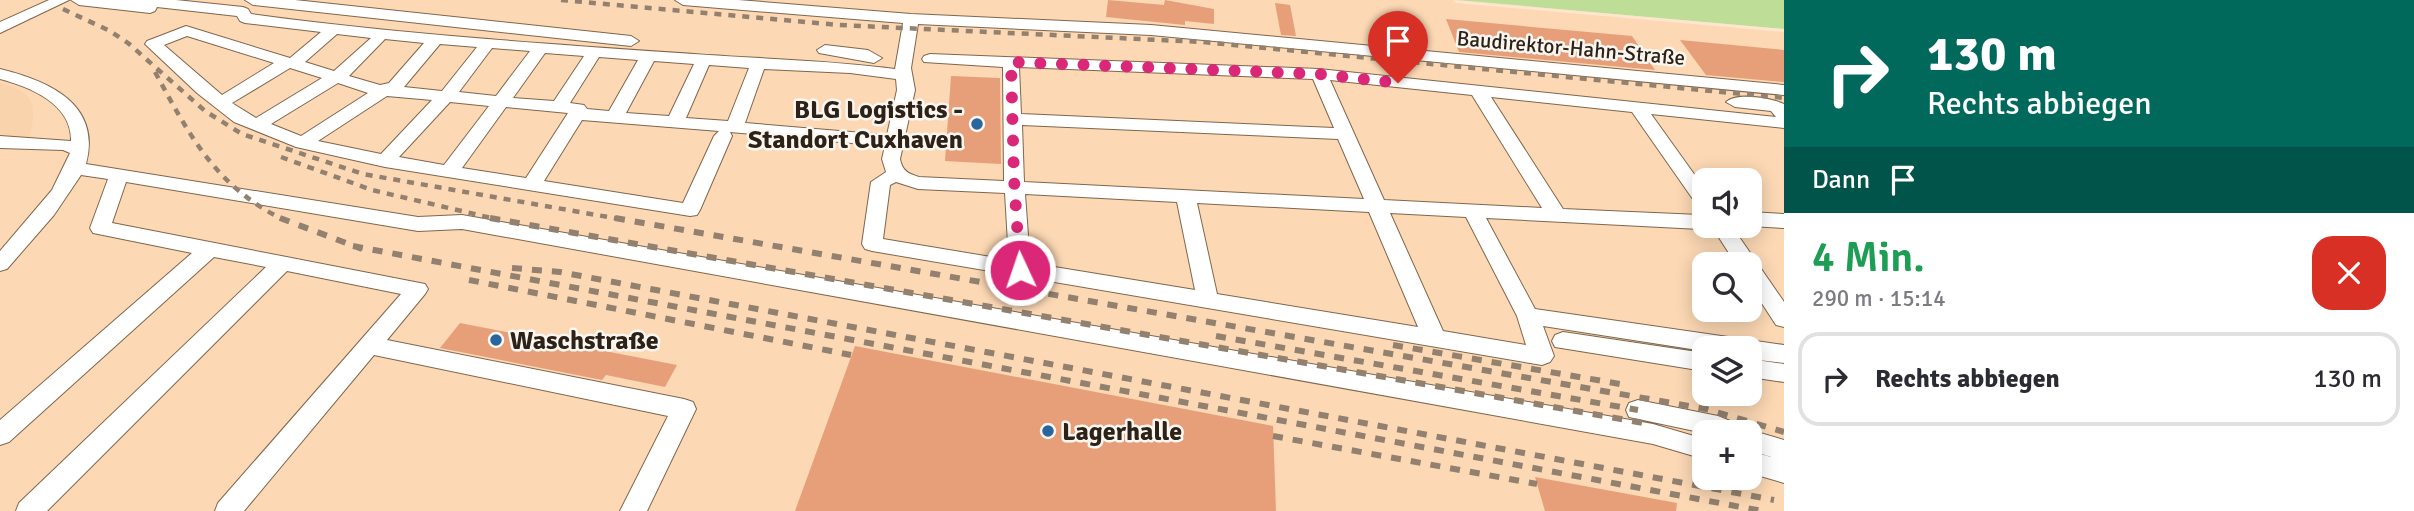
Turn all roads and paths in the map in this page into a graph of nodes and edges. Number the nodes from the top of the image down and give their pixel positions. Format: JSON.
{"nodes":[{"id":1,"x":61,"y":0,"type":"edge"},
{"id":2,"x":79,"y":0,"type":"edge"},
{"id":3,"x":135,"y":0,"type":"edge"},
{"id":4,"x":253,"y":0,"type":"edge"},
{"id":5,"x":683,"y":0,"type":"edge"},
{"id":6,"x":245,"y":18,"type":"junction"},
{"id":7,"x":911,"y":19,"type":"junction"},
{"id":8,"x":0,"y":28,"type":"edge"},
{"id":9,"x":279,"y":29,"type":"dead end"},
{"id":10,"x":329,"y":34,"type":"dead end"},
{"id":11,"x":595,"y":37,"type":"junction"},
{"id":12,"x":378,"y":40,"type":"dead end"},
{"id":13,"x":432,"y":44,"type":"dead end"},
{"id":14,"x":484,"y":49,"type":"dead end"},
{"id":15,"x":250,"y":51,"type":"junction"},
{"id":16,"x":824,"y":52,"type":"dead end"},
{"id":17,"x":591,"y":57,"type":"dead end"},
{"id":18,"x":930,"y":59,"type":"dead end"},
{"id":19,"x":646,"y":61,"type":"dead end"},
{"id":20,"x":1011,"y":62,"type":"junction"},
{"id":21,"x":287,"y":63,"type":"junction"},
{"id":22,"x":701,"y":66,"type":"dead end"},
{"id":23,"x":849,"y":68,"type":"junction"},
{"id":24,"x":904,"y":69,"type":"junction"},
{"id":25,"x":756,"y":70,"type":"dead end"},
{"id":26,"x":0,"y":74,"type":"edge"},
{"id":27,"x":1318,"y":74,"type":"junction"},
{"id":28,"x":333,"y":78,"type":"junction"},
{"id":29,"x":384,"y":90,"type":"junction"},
{"id":30,"x":1784,"y":90,"type":"edge"},
{"id":31,"x":1478,"y":91,"type":"junction"},
{"id":32,"x":444,"y":96,"type":"junction"},
{"id":33,"x":503,"y":102,"type":"junction"},
{"id":34,"x":1735,"y":102,"type":"dead end"},
{"id":35,"x":221,"y":103,"type":"junction"},
{"id":36,"x":559,"y":107,"type":"junction"},
{"id":37,"x":1637,"y":107,"type":"junction"},
{"id":38,"x":577,"y":114,"type":"junction"},
{"id":39,"x":1784,"y":115,"type":"edge"},
{"id":40,"x":615,"y":117,"type":"junction"},
{"id":41,"x":75,"y":119,"type":"junction"},
{"id":42,"x":1012,"y":119,"type":"junction"},
{"id":43,"x":675,"y":122,"type":"junction"},
{"id":44,"x":1784,"y":123,"type":"edge"},
{"id":45,"x":257,"y":125,"type":"junction"},
{"id":46,"x":729,"y":132,"type":"junction"},
{"id":47,"x":1345,"y":134,"type":"junction"},
{"id":48,"x":895,"y":141,"type":"junction"},
{"id":49,"x":0,"y":142,"type":"edge"},
{"id":50,"x":28,"y":143,"type":"junction"},
{"id":51,"x":303,"y":143,"type":"junction"},
{"id":52,"x":78,"y":160,"type":"junction"},
{"id":53,"x":385,"y":161,"type":"junction"},
{"id":54,"x":449,"y":173,"type":"junction"},
{"id":55,"x":119,"y":174,"type":"junction"},
{"id":56,"x":898,"y":174,"type":"junction"},
{"id":57,"x":532,"y":184,"type":"junction"},
{"id":58,"x":1692,"y":184,"type":"edge"},
{"id":59,"x":1015,"y":188,"type":"junction"},
{"id":60,"x":1186,"y":197,"type":"junction"},
{"id":61,"x":1377,"y":206,"type":"junction"},
{"id":62,"x":1472,"y":210,"type":"junction"},
{"id":63,"x":1556,"y":214,"type":"junction"},
{"id":64,"x":1762,"y":219,"type":"edge"},
{"id":65,"x":1784,"y":220,"type":"edge"},
{"id":66,"x":1692,"y":222,"type":"edge"},
{"id":67,"x":1726,"y":238,"type":"edge"},
{"id":68,"x":210,"y":249,"type":"junction"},
{"id":69,"x":1737,"y":252,"type":"edge"},
{"id":70,"x":283,"y":263,"type":"junction"},
{"id":71,"x":0,"y":264,"type":"edge"},
{"id":72,"x":1020,"y":270,"type":"junction"},
{"id":73,"x":1762,"y":286,"type":"edge"},
{"id":74,"x":1208,"y":302,"type":"junction"},
{"id":75,"x":1528,"y":316,"type":"junction"},
{"id":76,"x":1784,"y":319,"type":"edge"},
{"id":77,"x":1435,"y":339,"type":"junction"},
{"id":78,"x":1563,"y":341,"type":"dead end"},
{"id":79,"x":1692,"y":341,"type":"edge"},
{"id":80,"x":369,"y":345,"type":"junction"},
{"id":81,"x":1762,"y":351,"type":"edge"},
{"id":82,"x":1784,"y":354,"type":"edge"},
{"id":83,"x":1692,"y":360,"type":"edge"},
{"id":84,"x":1762,"y":370,"type":"edge"},
{"id":85,"x":1784,"y":373,"type":"edge"},
{"id":86,"x":1692,"y":423,"type":"edge"},
{"id":87,"x":1692,"y":430,"type":"edge"},
{"id":88,"x":0,"y":435,"type":"edge"},
{"id":89,"x":1762,"y":444,"type":"edge"},
{"id":90,"x":1692,"y":445,"type":"edge"},
{"id":91,"x":1784,"y":451,"type":"edge"},
{"id":92,"x":1762,"y":466,"type":"edge"},
{"id":93,"x":1784,"y":472,"type":"edge"},
{"id":94,"x":29,"y":511,"type":"edge"},
{"id":95,"x":228,"y":511,"type":"edge"},
{"id":96,"x":633,"y":511,"type":"edge"}],
"edges":[{"from":1,"to":8,"type":"street"},
{"from":2,"to":6,"type":"street"},
{"from":3,"to":6,"type":"street"},
{"from":4,"to":11,"type":"street"},
{"from":5,"to":7,"type":"street","name":"Baudirektor-Hahn-Straße"},
{"from":6,"to":23,"type":"street"},
{"from":7,"to":24,"type":"street"},
{"from":7,"to":30,"type":"street","name":"Baudirektor-Hahn-Straße"},
{"from":9,"to":15,"type":"street"},
{"from":10,"to":21,"type":"street"},
{"from":11,"to":23,"type":"street"},
{"from":11,"to":33,"type":"street"},
{"from":12,"to":28,"type":"street"},
{"from":13,"to":29,"type":"street"},
{"from":14,"to":32,"type":"street"},
{"from":15,"to":21,"type":"street"},
{"from":15,"to":35,"type":"street"},
{"from":16,"to":24,"type":"street"},
{"from":17,"to":36,"type":"street"},
{"from":18,"to":20,"type":"street"},
{"from":19,"to":40,"type":"street"},
{"from":20,"to":27,"type":"street"},
{"from":20,"to":42,"type":"street"},
{"from":21,"to":28,"type":"street"},
{"from":21,"to":35,"type":"street"},
{"from":22,"to":43,"type":"street"},
{"from":23,"to":24,"type":"street"},
{"from":24,"to":48,"type":"street"},
{"from":25,"to":46,"type":"street"},
{"from":26,"to":41,"type":"street"},
{"from":27,"to":31,"type":"street"},
{"from":27,"to":47,"type":"street"},
{"from":28,"to":29,"type":"street"},
{"from":28,"to":45,"type":"street"},
{"from":29,"to":32,"type":"street"},
{"from":29,"to":51,"type":"street"},
{"from":31,"to":37,"type":"street"},
{"from":31,"to":63,"type":"street"},
{"from":32,"to":33,"type":"street"},
{"from":32,"to":53,"type":"street"},
{"from":33,"to":36,"type":"street"},
{"from":33,"to":54,"type":"street"},
{"from":34,"to":39,"type":"street"},
{"from":35,"to":45,"type":"street"},
{"from":36,"to":38,"type":"street"},
{"from":37,"to":44,"type":"street"},
{"from":37,"to":58,"type":"street"},
{"from":38,"to":40,"type":"street"},
{"from":38,"to":57,"type":"street"},
{"from":40,"to":43,"type":"street"},
{"from":41,"to":50,"type":"street"},
{"from":41,"to":52,"type":"street"},
{"from":42,"to":47,"type":"street"},
{"from":42,"to":59,"type":"street"},
{"from":43,"to":46,"type":"street"},
{"from":45,"to":51,"type":"street"},
{"from":46,"to":48,"type":"street"},
{"from":46,"to":57,"type":"street"},
{"from":47,"to":61,"type":"street"},
{"from":48,"to":56,"type":"street"},
{"from":49,"to":50,"type":"street"},
{"from":50,"to":52,"type":"street"},
{"from":51,"to":53,"type":"street"},
{"from":52,"to":55,"type":"street"},
{"from":52,"to":71,"type":"street"},
{"from":53,"to":54,"type":"street"},
{"from":54,"to":57,"type":"street"},
{"from":55,"to":68,"type":"street"},
{"from":55,"to":90,"type":"street"},
{"from":56,"to":59,"type":"street"},
{"from":56,"to":72,"type":"street"},
{"from":59,"to":60,"type":"street"},
{"from":59,"to":72,"type":"street"},
{"from":60,"to":61,"type":"street"},
{"from":60,"to":74,"type":"street"},
{"from":61,"to":62,"type":"street"},
{"from":61,"to":77,"type":"street"},
{"from":62,"to":63,"type":"street"},
{"from":62,"to":75,"type":"street"},
{"from":63,"to":66,"type":"street"},
{"from":64,"to":65,"type":"street"},
{"from":67,"to":69,"type":"street"},
{"from":68,"to":70,"type":"street"},
{"from":68,"to":88,"type":"street"},
{"from":70,"to":80,"type":"street"},
{"from":70,"to":94,"type":"street"},
{"from":72,"to":74,"type":"street"},
{"from":73,"to":76,"type":"street"},
{"from":74,"to":77,"type":"street"},
{"from":75,"to":77,"type":"street"},
{"from":75,"to":79,"type":"street"},
{"from":78,"to":83,"type":"street"},
{"from":80,"to":95,"type":"street"},
{"from":80,"to":96,"type":"street"},
{"from":81,"to":82,"type":"street"},
{"from":84,"to":85,"type":"street"},
{"from":86,"to":87,"type":"street"},
{"from":89,"to":91,"type":"street"},
{"from":92,"to":93,"type":"street"}]}
